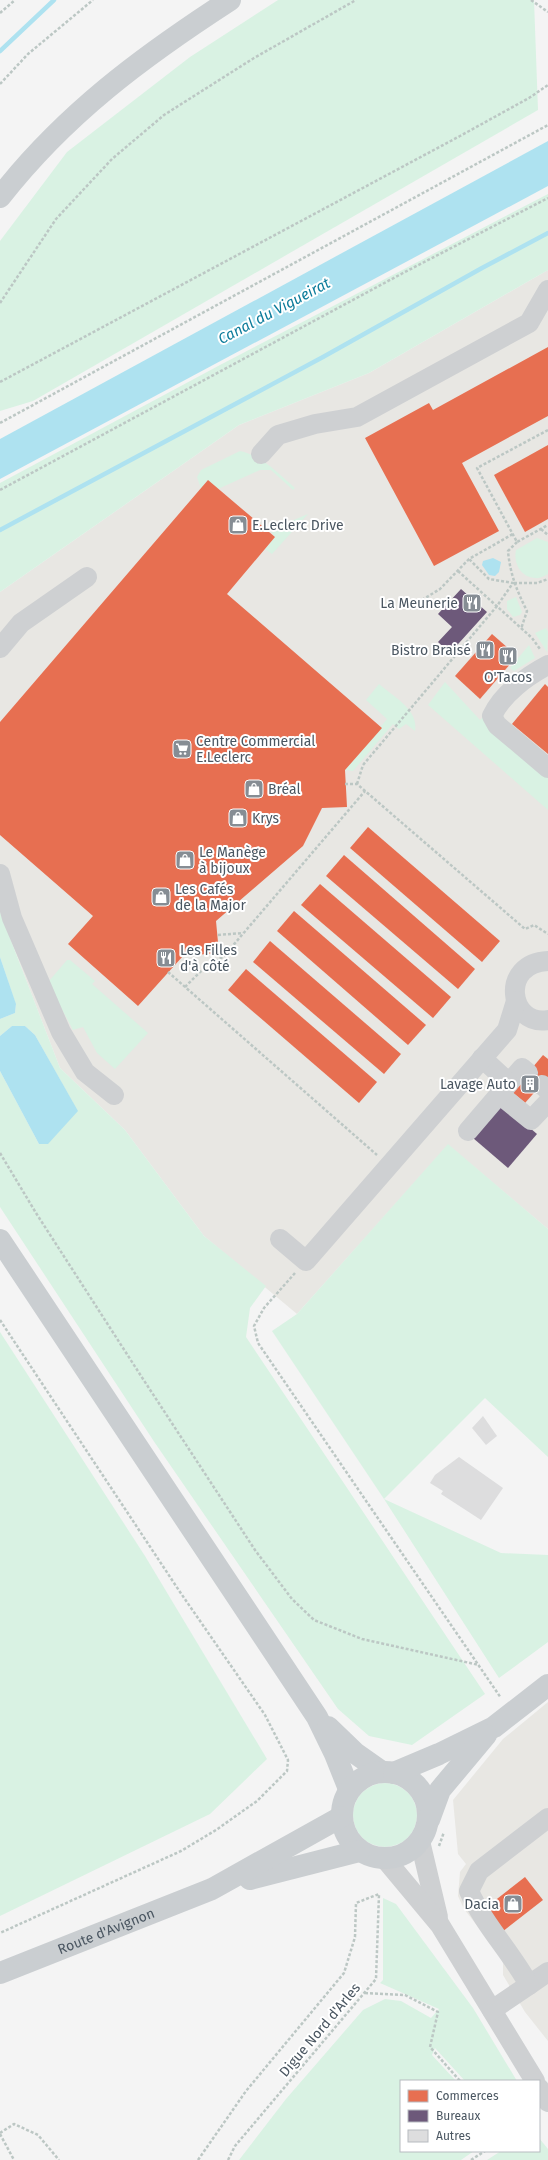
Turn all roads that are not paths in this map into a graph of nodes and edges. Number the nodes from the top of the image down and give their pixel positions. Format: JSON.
{"nodes":[{"id":1,"x":230,"y":0,"type":"edge"},
{"id":2,"x":0,"y":197,"type":"edge"},
{"id":3,"x":548,"y":290,"type":"edge"},
{"id":4,"x":262,"y":454,"type":"dead end"},
{"id":5,"x":87,"y":578,"type":"dead end"},
{"id":6,"x":0,"y":648,"type":"edge"},
{"id":7,"x":546,"y":660,"type":"edge"},
{"id":8,"x":548,"y":768,"type":"edge"},
{"id":9,"x":0,"y":874,"type":"edge"},
{"id":10,"x":548,"y":961,"type":"edge"},
{"id":11,"x":516,"y":1001,"type":"junction"},
{"id":12,"x":542,"y":1020,"type":"edge"},
{"id":13,"x":507,"y":1030,"type":"junction"},
{"id":14,"x":482,"y":1058,"type":"junction"},
{"id":15,"x":541,"y":1087,"type":"edge"},
{"id":16,"x":504,"y":1088,"type":"junction"},
{"id":17,"x":114,"y":1095,"type":"dead end"},
{"id":18,"x":468,"y":1131,"type":"dead end"},
{"id":19,"x":280,"y":1239,"type":"dead end"},
{"id":20,"x":0,"y":1240,"type":"edge"},
{"id":21,"x":548,"y":1685,"type":"edge"},
{"id":22,"x":317,"y":1717,"type":"junction"},
{"id":23,"x":494,"y":1727,"type":"junction"},
{"id":24,"x":388,"y":1772,"type":"junction"},
{"id":25,"x":349,"y":1789,"type":"junction"},
{"id":26,"x":341,"y":1817,"type":"junction"},
{"id":27,"x":548,"y":1818,"type":"edge"},
{"id":28,"x":424,"y":1832,"type":"junction"},
{"id":29,"x":360,"y":1851,"type":"junction"},
{"id":30,"x":385,"y":1859,"type":"junction"},
{"id":31,"x":212,"y":1889,"type":"junction"},
{"id":32,"x":440,"y":1925,"type":"junction"},
{"id":33,"x":548,"y":1972,"type":"edge"},
{"id":34,"x":0,"y":1973,"type":"edge"},
{"id":35,"x":529,"y":1985,"type":"junction"},
{"id":36,"x":492,"y":2010,"type":"junction"},
{"id":37,"x":534,"y":2080,"type":"edge"},
{"id":38,"x":540,"y":2090,"type":"edge"},
{"id":39,"x":548,"y":2102,"type":"edge"}],
"edges":[{"from":1,"to":2,"type":"main road"},
{"from":3,"to":4,"type":"street"},
{"from":5,"to":6,"type":"street"},
{"from":7,"to":8,"type":"street"},
{"from":9,"to":17,"type":"street"},
{"from":10,"to":11,"type":"street"},
{"from":11,"to":12,"type":"street"},
{"from":11,"to":13,"type":"street"},
{"from":12,"to":13,"type":"street"},
{"from":13,"to":14,"type":"street"},
{"from":14,"to":16,"type":"street"},
{"from":14,"to":19,"type":"street"},
{"from":15,"to":16,"type":"street"},
{"from":15,"to":16,"type":"street"},
{"from":16,"to":18,"type":"street"},
{"from":20,"to":22,"type":"main road"},
{"from":21,"to":23,"type":"main road"},
{"from":22,"to":24,"type":"main road"},
{"from":22,"to":25,"type":"main road"},
{"from":23,"to":24,"type":"main road"},
{"from":23,"to":28,"type":"main road"},
{"from":24,"to":25,"type":"main road"},
{"from":24,"to":28,"type":"main road"},
{"from":25,"to":26,"type":"main road"},
{"from":26,"to":29,"type":"main road"},
{"from":26,"to":31,"type":"main road"},
{"from":27,"to":35,"type":"street"},
{"from":28,"to":30,"type":"main road"},
{"from":28,"to":32,"type":"street"},
{"from":29,"to":30,"type":"main road"},
{"from":29,"to":31,"type":"main road"},
{"from":30,"to":32,"type":"street"},
{"from":31,"to":34,"type":"main road","name":"Route d'Avignon"},
{"from":32,"to":36,"type":"street"},
{"from":33,"to":35,"type":"street"},
{"from":35,"to":36,"type":"street"},
{"from":36,"to":37,"type":"street"},
{"from":38,"to":39,"type":"street"}]}
